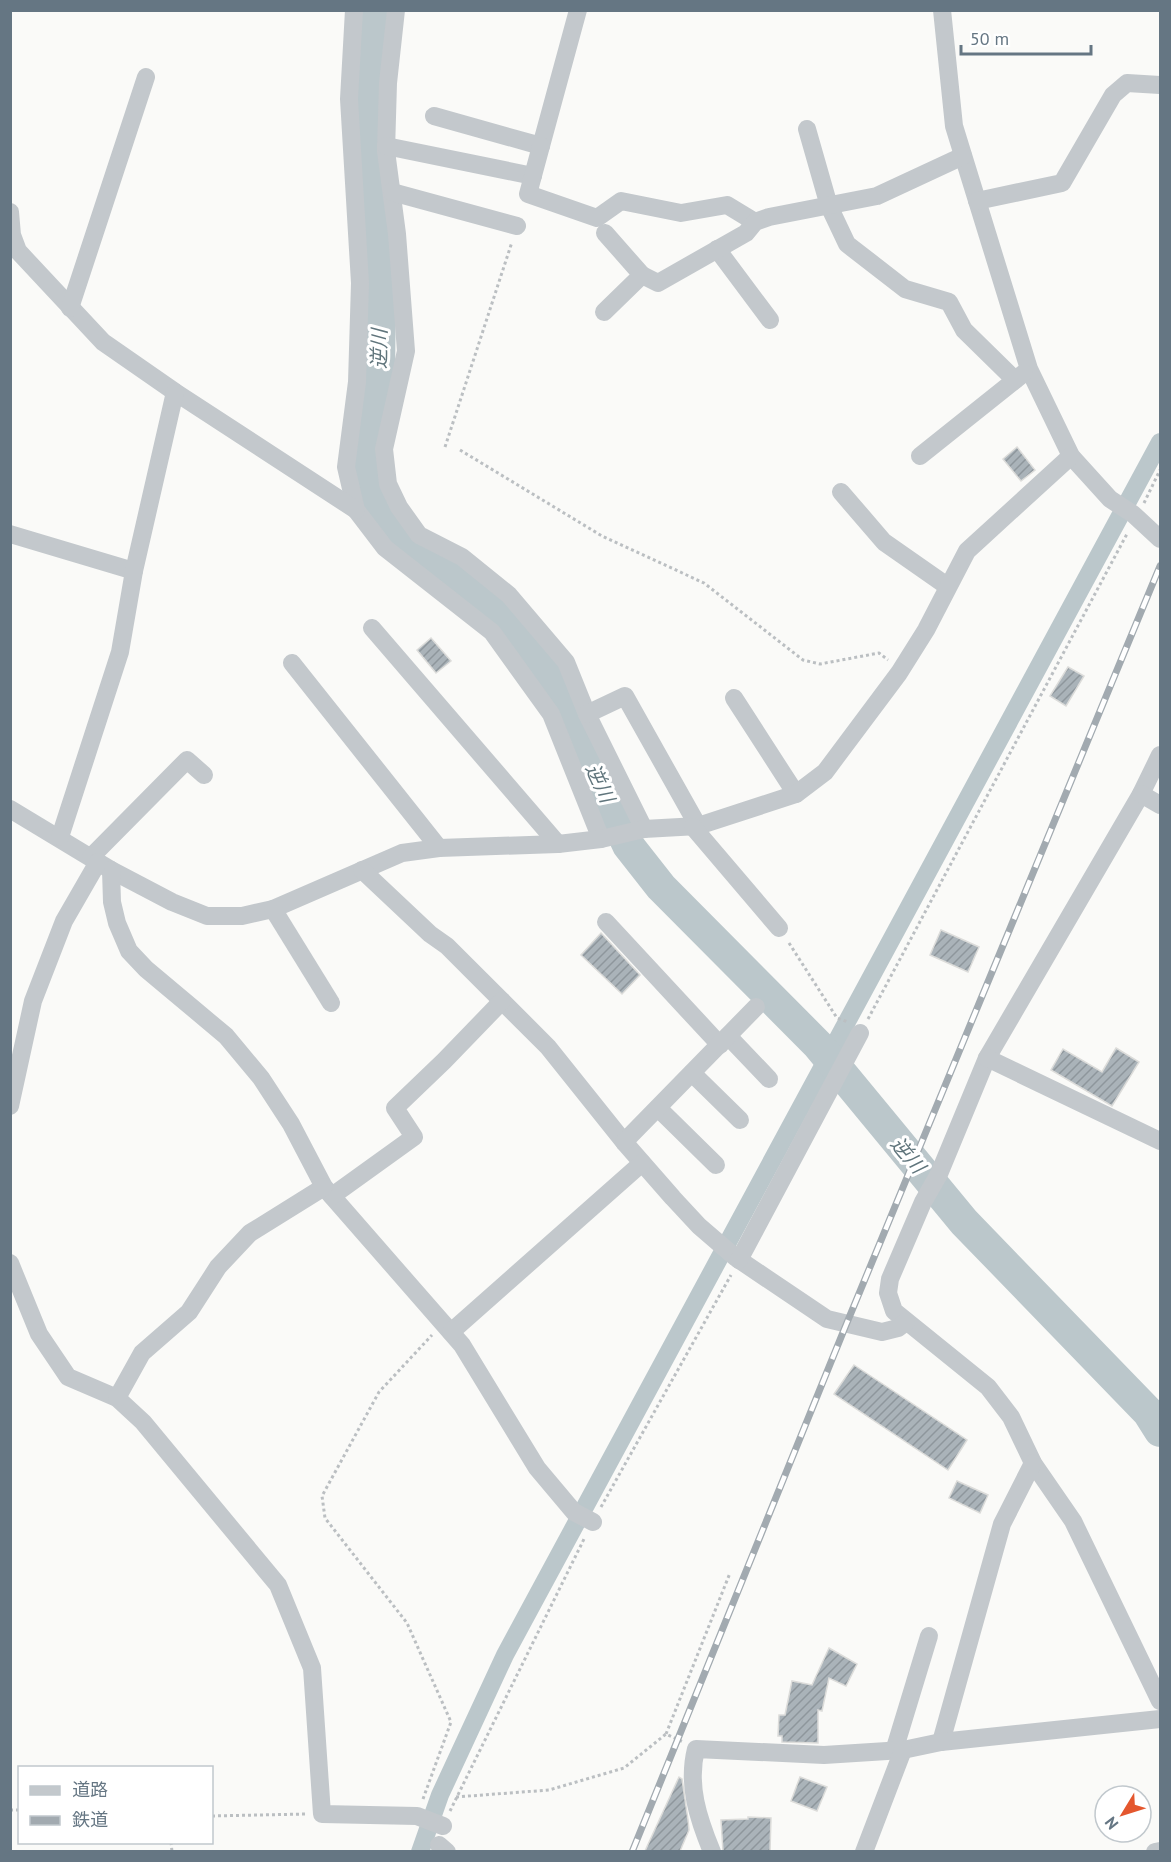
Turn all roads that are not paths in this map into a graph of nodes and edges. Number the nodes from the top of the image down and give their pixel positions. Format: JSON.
{"nodes":[{"id":1,"x":354,"y":10,"type":"edge"},
{"id":2,"x":396,"y":10,"type":"edge"},
{"id":3,"x":578,"y":10,"type":"edge"},
{"id":4,"x":942,"y":10,"type":"edge"},
{"id":5,"x":146,"y":77,"type":"dead end"},
{"id":6,"x":1161,"y":85,"type":"edge"},
{"id":7,"x":434,"y":116,"type":"dead end"},
{"id":8,"x":807,"y":129,"type":"dead end"},
{"id":9,"x":386,"y":146,"type":"junction"},
{"id":10,"x":541,"y":146,"type":"junction"},
{"id":11,"x":963,"y":156,"type":"junction"},
{"id":12,"x":533,"y":176,"type":"junction"},
{"id":13,"x":392,"y":192,"type":"junction"},
{"id":14,"x":977,"y":201,"type":"junction"},
{"id":15,"x":829,"y":206,"type":"junction"},
{"id":16,"x":10,"y":212,"type":"edge"},
{"id":17,"x":755,"y":222,"type":"junction"},
{"id":18,"x":517,"y":226,"type":"road end"},
{"id":19,"x":605,"y":233,"type":"dead end"},
{"id":20,"x":717,"y":249,"type":"junction"},
{"id":21,"x":642,"y":275,"type":"junction"},
{"id":22,"x":70,"y":308,"type":"junction"},
{"id":23,"x":604,"y":312,"type":"dead end"},
{"id":24,"x":770,"y":320,"type":"dead end"},
{"id":25,"x":1022,"y":375,"type":"junction"},
{"id":26,"x":175,"y":393,"type":"junction"},
{"id":27,"x":920,"y":456,"type":"dead end"},
{"id":28,"x":1071,"y":456,"type":"junction"},
{"id":29,"x":841,"y":492,"type":"dead end"},
{"id":30,"x":356,"y":510,"type":"junction"},
{"id":31,"x":10,"y":534,"type":"edge"},
{"id":32,"x":1161,"y":539,"type":"edge"},
{"id":33,"x":134,"y":571,"type":"junction"},
{"id":34,"x":947,"y":586,"type":"junction"},
{"id":35,"x":372,"y":628,"type":"dead end"},
{"id":36,"x":292,"y":663,"type":"dead end"},
{"id":37,"x":734,"y":698,"type":"dead end"},
{"id":38,"x":587,"y":714,"type":"junction"},
{"id":39,"x":1161,"y":755,"type":"edge"},
{"id":40,"x":204,"y":774,"type":"dead end"},
{"id":41,"x":796,"y":794,"type":"junction"},
{"id":42,"x":1141,"y":794,"type":"junction"},
{"id":43,"x":1161,"y":805,"type":"edge"},
{"id":44,"x":10,"y":809,"type":"edge"},
{"id":45,"x":695,"y":826,"type":"junction"},
{"id":46,"x":641,"y":830,"type":"junction"},
{"id":47,"x":60,"y":837,"type":"junction"},
{"id":48,"x":608,"y":838,"type":"junction"},
{"id":49,"x":558,"y":844,"type":"junction"},
{"id":50,"x":439,"y":848,"type":"junction"},
{"id":51,"x":100,"y":863,"type":"junction"},
{"id":52,"x":362,"y":870,"type":"junction"},
{"id":53,"x":273,"y":909,"type":"junction"},
{"id":54,"x":606,"y":922,"type":"dead end"},
{"id":55,"x":779,"y":928,"type":"road end"},
{"id":56,"x":502,"y":1001,"type":"junction"},
{"id":57,"x":331,"y":1003,"type":"dead end"},
{"id":58,"x":756,"y":1007,"type":"dead end"},
{"id":59,"x":860,"y":1033,"type":"road end"},
{"id":60,"x":724,"y":1040,"type":"junction"},
{"id":61,"x":987,"y":1058,"type":"junction"},
{"id":62,"x":692,"y":1073,"type":"junction"},
{"id":63,"x":770,"y":1079,"type":"dead end"},
{"id":64,"x":10,"y":1106,"type":"edge"},
{"id":65,"x":658,"y":1108,"type":"junction"},
{"id":66,"x":740,"y":1120,"type":"dead end"},
{"id":67,"x":1161,"y":1141,"type":"edge"},
{"id":68,"x":624,"y":1142,"type":"junction"},
{"id":69,"x":642,"y":1163,"type":"junction"},
{"id":70,"x":716,"y":1165,"type":"dead end"},
{"id":71,"x":328,"y":1192,"type":"junction"},
{"id":72,"x":737,"y":1259,"type":"junction"},
{"id":73,"x":10,"y":1263,"type":"edge"},
{"id":74,"x":906,"y":1322,"type":"junction"},
{"id":75,"x":447,"y":1327,"type":"junction"},
{"id":76,"x":117,"y":1398,"type":"junction"},
{"id":77,"x":1034,"y":1462,"type":"junction"},
{"id":78,"x":585,"y":1518,"type":"road end"},
{"id":79,"x":929,"y":1636,"type":"dead end"},
{"id":80,"x":1161,"y":1701,"type":"edge"},
{"id":81,"x":1161,"y":1719,"type":"edge"},
{"id":82,"x":941,"y":1742,"type":"junction"},
{"id":83,"x":898,"y":1750,"type":"junction"},
{"id":84,"x":441,"y":1825,"type":"road end"},
{"id":85,"x":712,"y":1851,"type":"edge"},
{"id":86,"x":864,"y":1851,"type":"edge"},
{"id":87,"x":1155,"y":1851,"type":"edge"},
{"id":88,"x":1161,"y":1851,"type":"edge"}],
"edges":[{"from":1,"to":30,"type":"street"},
{"from":2,"to":9,"type":"street"},
{"from":3,"to":10,"type":"street"},
{"from":4,"to":11,"type":"street"},
{"from":5,"to":22,"type":"street"},
{"from":6,"to":14,"type":"street"},
{"from":7,"to":10,"type":"street"},
{"from":8,"to":15,"type":"street"},
{"from":9,"to":12,"type":"street"},
{"from":9,"to":13,"type":"street"},
{"from":10,"to":12,"type":"street"},
{"from":11,"to":14,"type":"street"},
{"from":11,"to":15,"type":"street"},
{"from":12,"to":17,"type":"street"},
{"from":13,"to":18,"type":"street"},
{"from":13,"to":38,"type":"street"},
{"from":14,"to":25,"type":"street"},
{"from":15,"to":17,"type":"street"},
{"from":15,"to":25,"type":"street"},
{"from":16,"to":22,"type":"street"},
{"from":17,"to":20,"type":"street"},
{"from":19,"to":21,"type":"street"},
{"from":20,"to":21,"type":"street"},
{"from":20,"to":24,"type":"street"},
{"from":21,"to":23,"type":"street"},
{"from":22,"to":26,"type":"street"},
{"from":25,"to":27,"type":"street"},
{"from":25,"to":28,"type":"street"},
{"from":26,"to":30,"type":"street"},
{"from":26,"to":33,"type":"street"},
{"from":28,"to":32,"type":"street"},
{"from":28,"to":34,"type":"street"},
{"from":29,"to":34,"type":"street"},
{"from":30,"to":48,"type":"street"},
{"from":31,"to":33,"type":"street"},
{"from":33,"to":47,"type":"street"},
{"from":34,"to":41,"type":"street"},
{"from":35,"to":49,"type":"street"},
{"from":36,"to":50,"type":"street"},
{"from":37,"to":41,"type":"street"},
{"from":38,"to":45,"type":"street"},
{"from":38,"to":46,"type":"street"},
{"from":39,"to":42,"type":"street"},
{"from":40,"to":51,"type":"street"},
{"from":41,"to":45,"type":"street"},
{"from":42,"to":43,"type":"street"},
{"from":42,"to":61,"type":"street"},
{"from":44,"to":47,"type":"street"},
{"from":45,"to":46,"type":"street"},
{"from":45,"to":55,"type":"street"},
{"from":46,"to":48,"type":"street"},
{"from":47,"to":51,"type":"street"},
{"from":48,"to":49,"type":"street"},
{"from":49,"to":50,"type":"street"},
{"from":50,"to":52,"type":"street"},
{"from":51,"to":53,"type":"street"},
{"from":51,"to":64,"type":"street"},
{"from":51,"to":71,"type":"street"},
{"from":52,"to":53,"type":"street"},
{"from":52,"to":56,"type":"street"},
{"from":53,"to":57,"type":"street"},
{"from":54,"to":60,"type":"street"},
{"from":56,"to":68,"type":"street"},
{"from":56,"to":71,"type":"street"},
{"from":58,"to":60,"type":"street"},
{"from":59,"to":72,"type":"street"},
{"from":60,"to":62,"type":"street"},
{"from":60,"to":63,"type":"street"},
{"from":61,"to":67,"type":"street"},
{"from":61,"to":74,"type":"street"},
{"from":62,"to":65,"type":"street"},
{"from":62,"to":66,"type":"street"},
{"from":65,"to":68,"type":"street"},
{"from":65,"to":70,"type":"street"},
{"from":68,"to":69,"type":"street"},
{"from":69,"to":72,"type":"street"},
{"from":69,"to":75,"type":"street"},
{"from":71,"to":75,"type":"street"},
{"from":71,"to":76,"type":"street"},
{"from":72,"to":74,"type":"street"},
{"from":73,"to":76,"type":"street"},
{"from":74,"to":77,"type":"street"},
{"from":75,"to":78,"type":"street"},
{"from":76,"to":84,"type":"street"},
{"from":77,"to":80,"type":"street"},
{"from":77,"to":82,"type":"street"},
{"from":79,"to":83,"type":"street"},
{"from":81,"to":82,"type":"street"},
{"from":82,"to":83,"type":"street"},
{"from":83,"to":85,"type":"street"},
{"from":83,"to":86,"type":"street"},
{"from":87,"to":88,"type":"street"}]}
